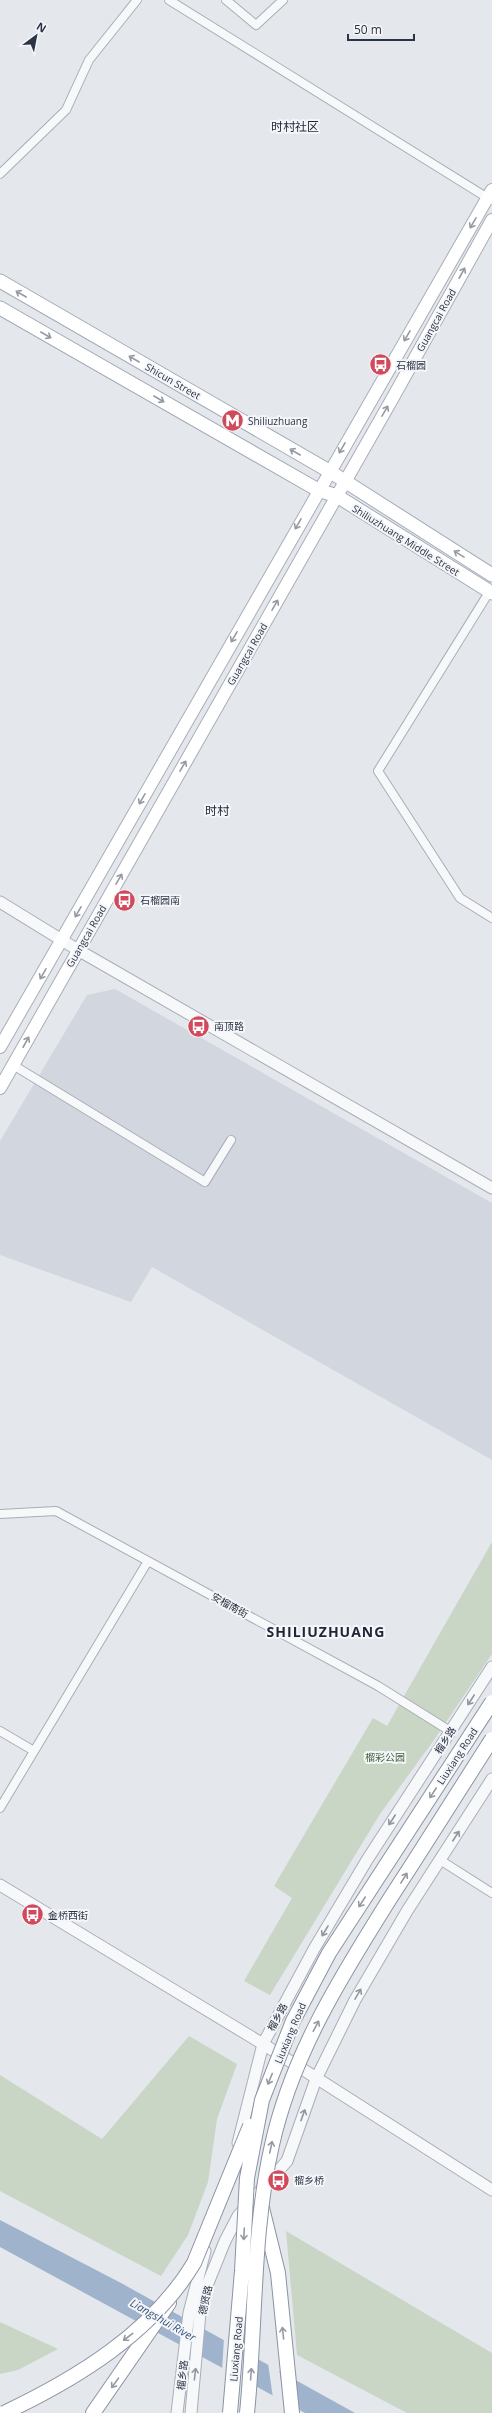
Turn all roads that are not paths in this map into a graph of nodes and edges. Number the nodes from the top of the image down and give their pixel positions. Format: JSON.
{"nodes":[{"id":1,"x":169,"y":0,"type":"edge"},
{"id":2,"x":226,"y":0,"type":"edge"},
{"id":3,"x":283,"y":0,"type":"edge"},
{"id":4,"x":133,"y":2,"type":"edge"},
{"id":5,"x":0,"y":174,"type":"edge"},
{"id":6,"x":490,"y":196,"type":"edge"},
{"id":7,"x":492,"y":220,"type":"edge"},
{"id":8,"x":0,"y":281,"type":"edge"},
{"id":9,"x":0,"y":308,"type":"edge"},
{"id":10,"x":329,"y":471,"type":"junction"},
{"id":11,"x":345,"y":482,"type":"junction"},
{"id":12,"x":318,"y":490,"type":"junction"},
{"id":13,"x":337,"y":496,"type":"junction"},
{"id":14,"x":492,"y":575,"type":"edge"},
{"id":15,"x":491,"y":590,"type":"edge"},
{"id":16,"x":0,"y":902,"type":"edge"},
{"id":17,"x":492,"y":918,"type":"edge"},
{"id":18,"x":62,"y":940,"type":"junction"},
{"id":19,"x":78,"y":950,"type":"junction"},
{"id":20,"x":0,"y":1047,"type":"edge"},
{"id":21,"x":13,"y":1065,"type":"junction"},
{"id":22,"x":0,"y":1088,"type":"edge"},
{"id":23,"x":231,"y":1140,"type":"dead end"},
{"id":24,"x":492,"y":1188,"type":"edge"},
{"id":25,"x":0,"y":1514,"type":"edge"},
{"id":26,"x":148,"y":1561,"type":"junction"},
{"id":27,"x":492,"y":1667,"type":"edge"},
{"id":28,"x":492,"y":1702,"type":"edge"},
{"id":29,"x":0,"y":1731,"type":"edge"},
{"id":30,"x":450,"y":1731,"type":"junction"},
{"id":31,"x":492,"y":1739,"type":"edge"},
{"id":32,"x":34,"y":1751,"type":"junction"},
{"id":33,"x":492,"y":1779,"type":"edge"},
{"id":34,"x":0,"y":1808,"type":"edge"},
{"id":35,"x":440,"y":1860,"type":"junction"},
{"id":36,"x":0,"y":1886,"type":"edge"},
{"id":37,"x":492,"y":1893,"type":"edge"},
{"id":38,"x":263,"y":2044,"type":"junction"},
{"id":39,"x":316,"y":2079,"type":"junction"},
{"id":40,"x":262,"y":2100,"type":"junction"},
{"id":41,"x":492,"y":2190,"type":"edge"},
{"id":42,"x":262,"y":2205,"type":"junction"},
{"id":43,"x":184,"y":2281,"type":"junction"},
{"id":44,"x":177,"y":2410,"type":"edge"},
{"id":45,"x":4,"y":2413,"type":"edge"},
{"id":46,"x":93,"y":2413,"type":"edge"},
{"id":47,"x":191,"y":2413,"type":"edge"},
{"id":48,"x":230,"y":2413,"type":"edge"},
{"id":49,"x":248,"y":2413,"type":"edge"},
{"id":50,"x":292,"y":2413,"type":"edge"}],
"edges":[{"from":1,"to":6,"type":"street"},
{"from":2,"to":3,"type":"street"},
{"from":4,"to":5,"type":"street"},
{"from":6,"to":10,"type":"main road","name":"Guangcai Road","one_way":true},
{"from":11,"to":7,"type":"main road","name":"Guangcai Road","one_way":true},
{"from":10,"to":8,"type":"main road","name":"Shicun Street","one_way":true},
{"from":9,"to":12,"type":"main road","one_way":true},
{"from":10,"to":11,"type":"main road","name":"Shicun Street"},
{"from":10,"to":12,"type":"main road","name":"Guangcai Road"},
{"from":11,"to":13,"type":"main road","name":"Guangcai Road"},
{"from":14,"to":11,"type":"main road","name":"Shiliuzhuang Middle Street","one_way":true},
{"from":12,"to":13,"type":"main road","name":"Shiliuzhuang Middle Street"},
{"from":12,"to":18,"type":"main road","name":"Guangcai Road","one_way":true},
{"from":13,"to":15,"type":"main road","name":"Shiliuzhuang Middle Street"},
{"from":19,"to":13,"type":"main road","name":"Guangcai Road","one_way":true},
{"from":15,"to":17,"type":"street"},
{"from":16,"to":18,"type":"street"},
{"from":18,"to":19,"type":"street"},
{"from":18,"to":20,"type":"main road","name":"Guangcai Road","one_way":true},
{"from":21,"to":19,"type":"main road","name":"Guangcai Road","one_way":true},
{"from":19,"to":24,"type":"street"},
{"from":21,"to":22,"type":"main road","name":"Guangcai Road"},
{"from":21,"to":23,"type":"street"},
{"from":25,"to":26,"type":"street","name":"安榴南街"},
{"from":26,"to":30,"type":"street","name":"安榴南街"},
{"from":26,"to":32,"type":"street"},
{"from":27,"to":30,"type":"street","name":"榴乡路","one_way":true},
{"from":28,"to":40,"type":"highway","name":"Liuxiang Road","one_way":true,"bridge":true},
{"from":29,"to":32,"type":"street"},
{"from":30,"to":38,"type":"street","name":"榴乡路","one_way":true},
{"from":42,"to":31,"type":"highway","name":"Liuxiang Road","one_way":true,"bridge":true},
{"from":32,"to":34,"type":"street"},
{"from":35,"to":33,"type":"street","one_way":true},
{"from":35,"to":37,"type":"street"},
{"from":39,"to":35,"type":"street","one_way":true},
{"from":36,"to":38,"type":"street"},
{"from":38,"to":39,"type":"street"},
{"from":38,"to":44,"type":"street","name":"榴乡路"},
{"from":39,"to":41,"type":"street"},
{"from":47,"to":39,"type":"street","name":"德贤路","one_way":true},
{"from":40,"to":43,"type":"highway","bridge":true},
{"from":40,"to":48,"type":"highway","name":"Liuxiang Road","one_way":true,"bridge":true},
{"from":49,"to":42,"type":"highway","name":"Liuxiang Road","one_way":true,"bridge":true},
{"from":50,"to":42,"type":"highway","one_way":true},
{"from":43,"to":45,"type":"highway","one_way":true,"bridge":true},
{"from":43,"to":46,"type":"highway","one_way":true,"bridge":true}]}
